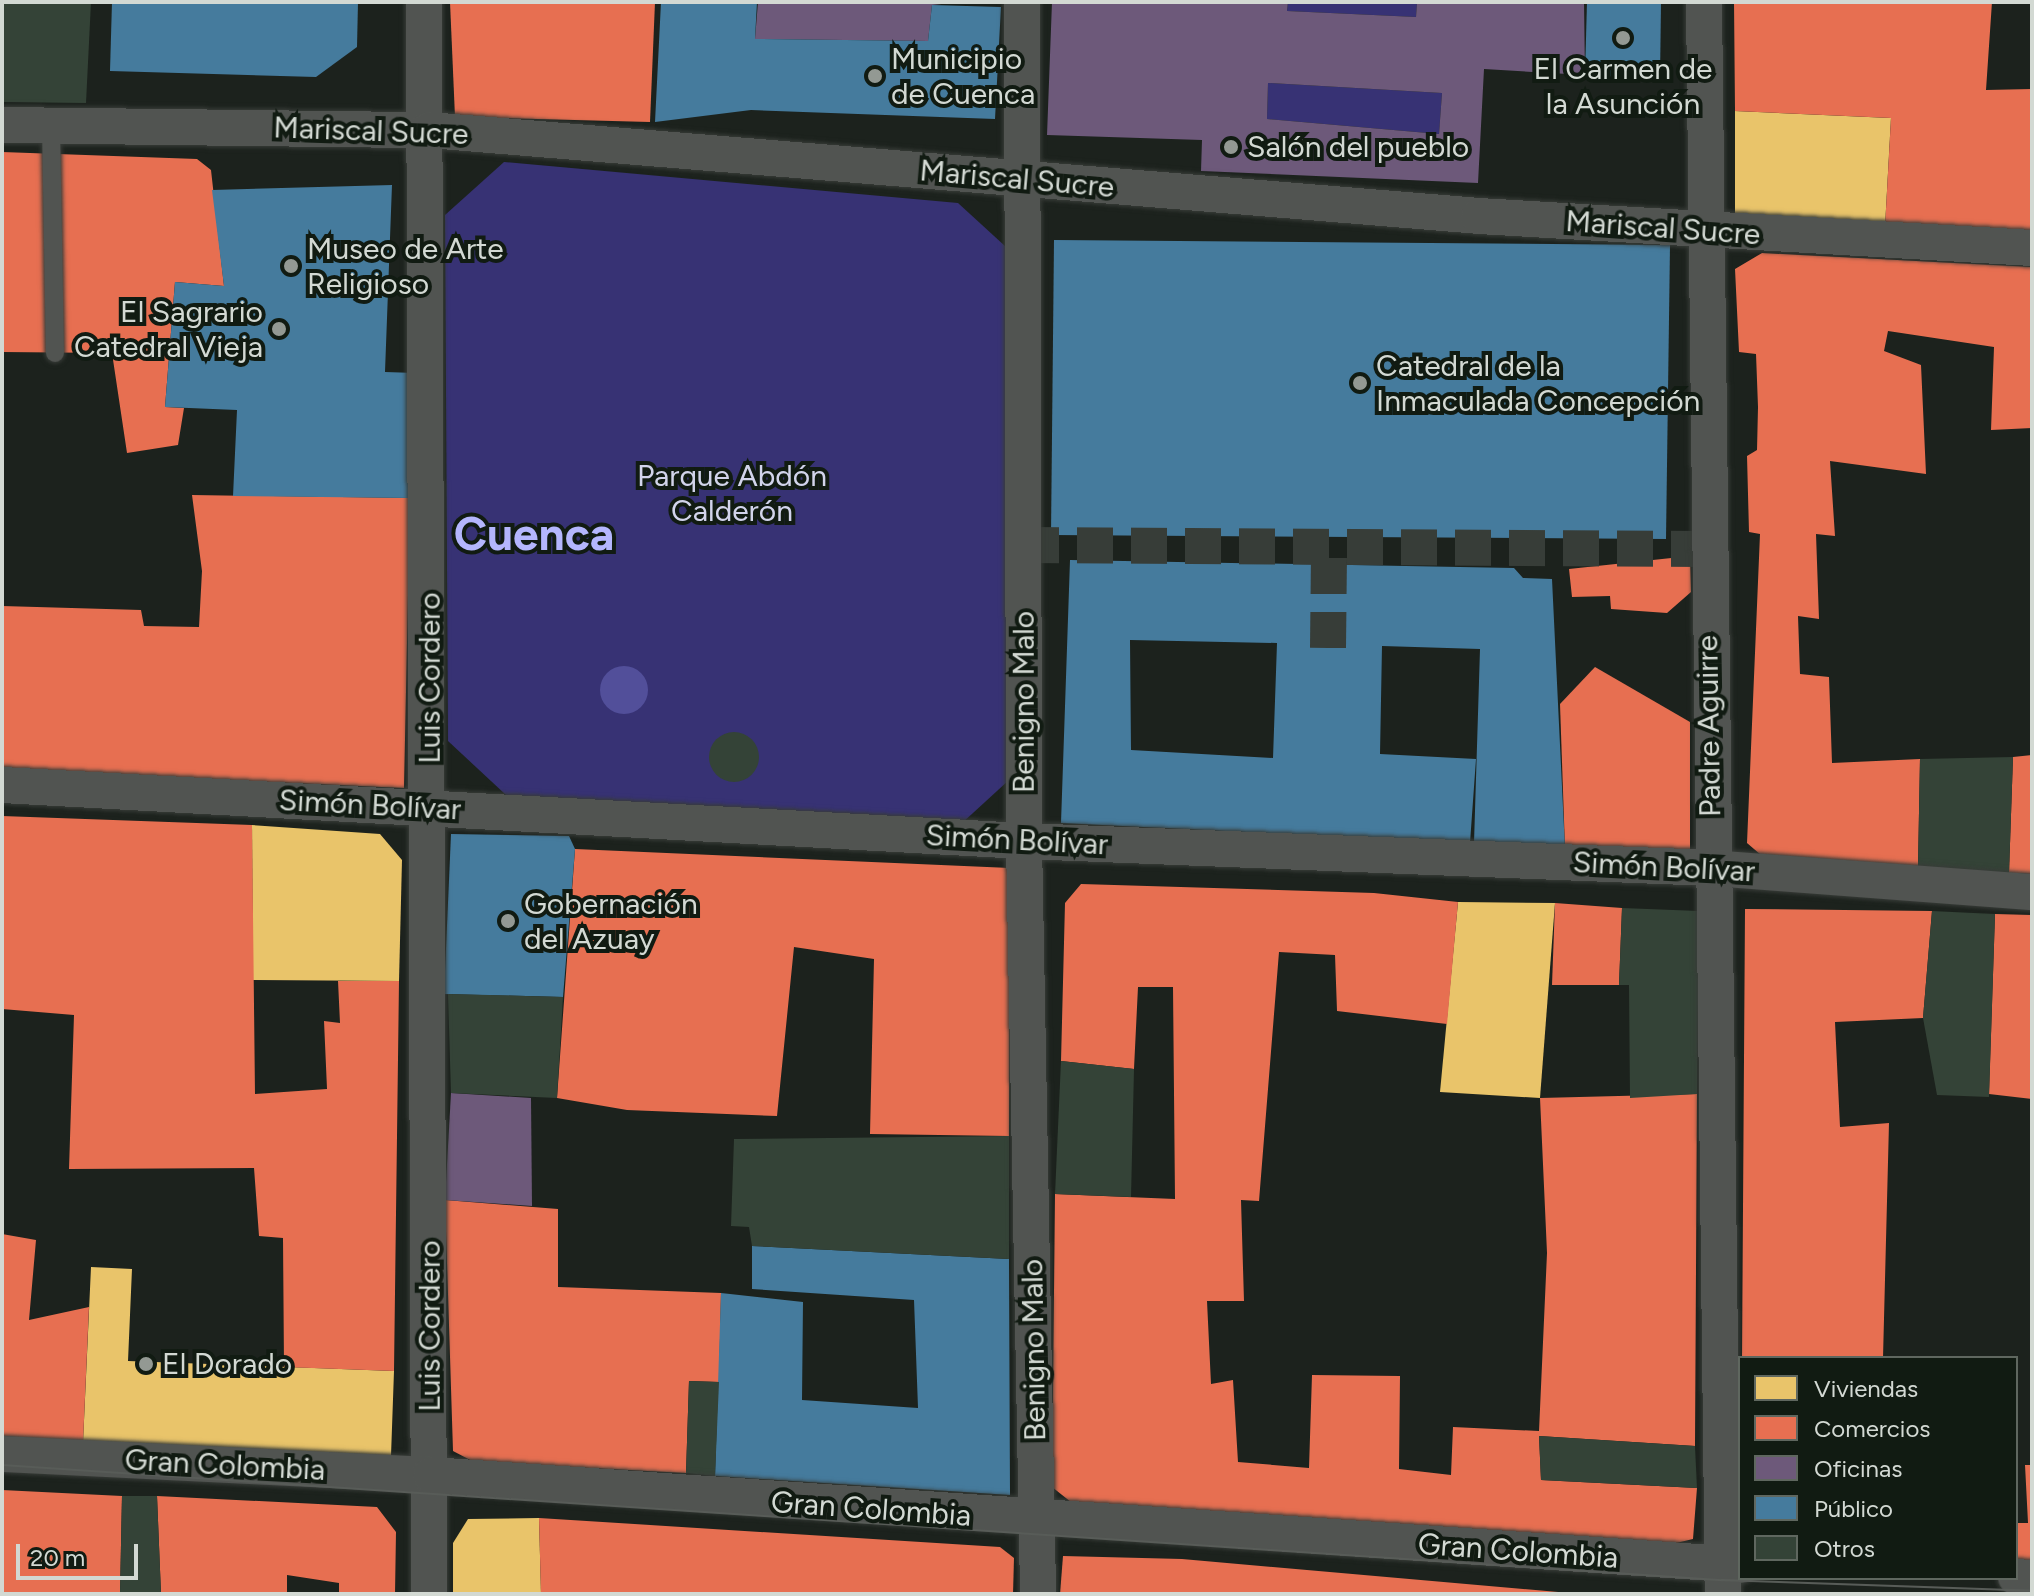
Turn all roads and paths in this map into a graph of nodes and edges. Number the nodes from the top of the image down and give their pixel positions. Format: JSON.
{"nodes":[{"id":1,"x":424,"y":2,"type":"edge"},
{"id":2,"x":1022,"y":2,"type":"edge"},
{"id":3,"x":1704,"y":2,"type":"edge"},
{"id":4,"x":2,"y":125,"type":"edge"},
{"id":5,"x":51,"y":126,"type":"junction"},
{"id":6,"x":429,"y":130,"type":"junction"},
{"id":7,"x":1023,"y":179,"type":"junction"},
{"id":8,"x":1704,"y":231,"type":"junction"},
{"id":9,"x":2032,"y":248,"type":"edge"},
{"id":10,"x":55,"y":353,"type":"dead end"},
{"id":11,"x":2,"y":785,"type":"edge"},
{"id":12,"x":430,"y":807,"type":"junction"},
{"id":13,"x":1024,"y":841,"type":"junction"},
{"id":14,"x":1711,"y":868,"type":"junction"},
{"id":15,"x":2032,"y":892,"type":"edge"},
{"id":16,"x":2,"y":1454,"type":"edge"},
{"id":17,"x":431,"y":1475,"type":"junction"},
{"id":18,"x":1038,"y":1522,"type":"junction"},
{"id":19,"x":1728,"y":1574,"type":"edge"},
{"id":20,"x":429,"y":1594,"type":"edge"},
{"id":21,"x":1038,"y":1594,"type":"edge"}],
"edges":[{"from":1,"to":6,"type":"street","name":"Luis Cordero"},
{"from":2,"to":7,"type":"street","name":"Benigno Malo"},
{"from":3,"to":8,"type":"street","name":"Padre Aguirre"},
{"from":4,"to":5,"type":"street","name":"Mariscal Sucre"},
{"from":5,"to":6,"type":"street","name":"Mariscal Sucre"},
{"from":5,"to":10,"type":"lane"},
{"from":6,"to":7,"type":"street","name":"Mariscal Sucre"},
{"from":6,"to":12,"type":"street","name":"Luis Cordero"},
{"from":7,"to":8,"type":"street","name":"Mariscal Sucre"},
{"from":7,"to":13,"type":"street","name":"Benigno Malo"},
{"from":8,"to":9,"type":"street","name":"Mariscal Sucre"},
{"from":8,"to":14,"type":"street","name":"Padre Aguirre"},
{"from":11,"to":12,"type":"street","name":"Simón Bolívar"},
{"from":12,"to":13,"type":"street","name":"Simón Bolívar"},
{"from":12,"to":17,"type":"street","name":"Luis Cordero"},
{"from":13,"to":14,"type":"street","name":"Simón Bolívar"},
{"from":13,"to":18,"type":"street","name":"Benigno Malo"},
{"from":14,"to":15,"type":"street","name":"Simón Bolívar"},
{"from":14,"to":19,"type":"street","name":"Padre Aguirre"},
{"from":16,"to":17,"type":"street","name":"Gran Colombia"},
{"from":17,"to":18,"type":"street","name":"Gran Colombia"},
{"from":17,"to":20,"type":"street","name":"Luis Cordero"},
{"from":18,"to":19,"type":"street","name":"Gran Colombia"},
{"from":18,"to":21,"type":"street","name":"Benigno Malo"}]}
